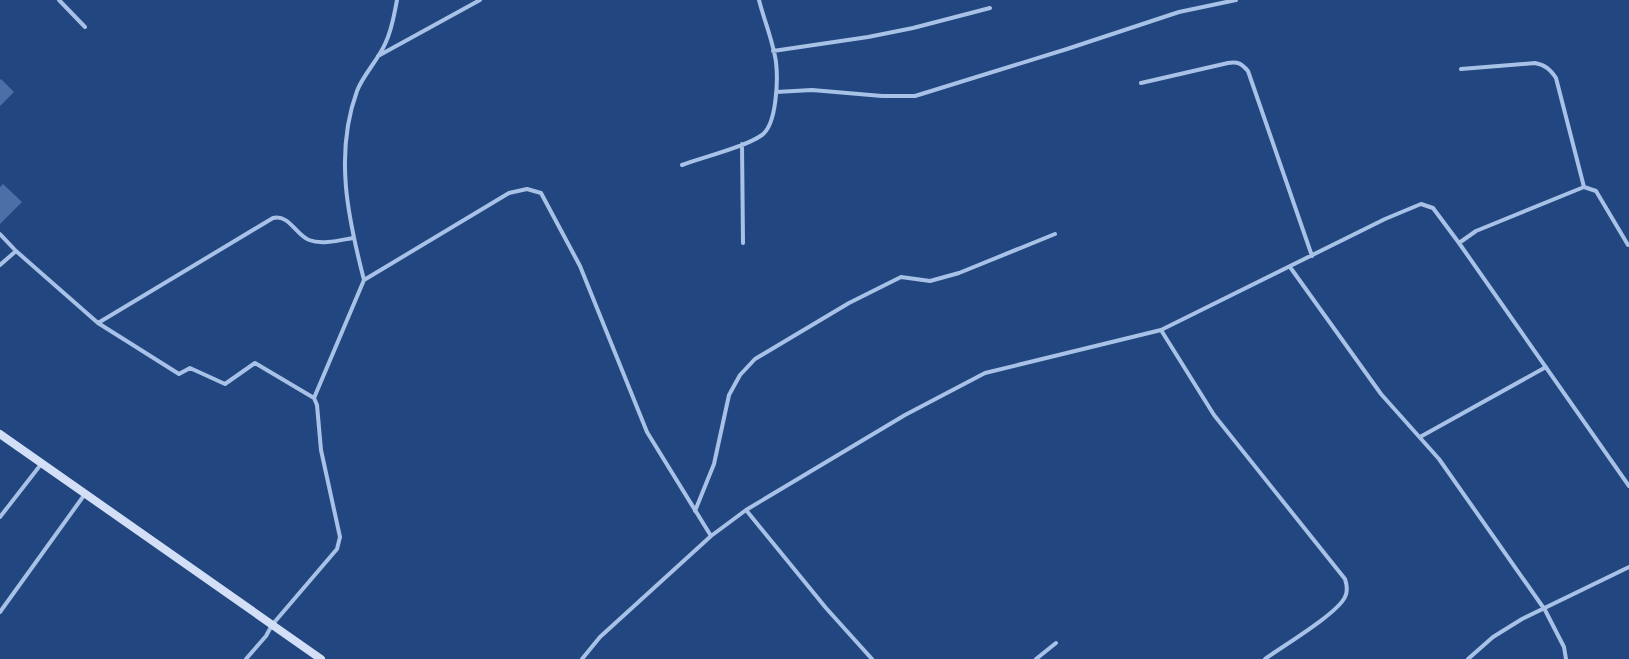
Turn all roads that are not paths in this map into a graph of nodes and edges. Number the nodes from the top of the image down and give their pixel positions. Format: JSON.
{"nodes":[{"id":1,"x":59,"y":0,"type":"edge"},
{"id":2,"x":397,"y":0,"type":"edge"},
{"id":3,"x":480,"y":0,"type":"edge"},
{"id":4,"x":759,"y":0,"type":"edge"},
{"id":5,"x":1236,"y":0,"type":"edge"},
{"id":6,"x":990,"y":8,"type":"dead end"},
{"id":7,"x":86,"y":27,"type":"dead end"},
{"id":8,"x":773,"y":51,"type":"junction"},
{"id":9,"x":378,"y":57,"type":"junction"},
{"id":10,"x":1461,"y":69,"type":"dead end"},
{"id":11,"x":1141,"y":83,"type":"dead end"},
{"id":12,"x":776,"y":92,"type":"junction"},
{"id":13,"x":742,"y":144,"type":"junction"},
{"id":14,"x":682,"y":165,"type":"dead end"},
{"id":15,"x":1584,"y":187,"type":"junction"},
{"id":16,"x":0,"y":234,"type":"edge"},
{"id":17,"x":1055,"y":234,"type":"dead end"},
{"id":18,"x":354,"y":238,"type":"junction"},
{"id":19,"x":743,"y":243,"type":"dead end"},
{"id":20,"x":1460,"y":243,"type":"junction"},
{"id":21,"x":1628,"y":245,"type":"dead end"},
{"id":22,"x":16,"y":251,"type":"junction"},
{"id":23,"x":1312,"y":256,"type":"junction"},
{"id":24,"x":0,"y":265,"type":"edge"},
{"id":25,"x":1290,"y":267,"type":"junction"},
{"id":26,"x":364,"y":280,"type":"junction"},
{"id":27,"x":98,"y":323,"type":"junction"},
{"id":28,"x":1161,"y":330,"type":"junction"},
{"id":29,"x":1546,"y":368,"type":"junction"},
{"id":30,"x":314,"y":398,"type":"junction"},
{"id":31,"x":0,"y":434,"type":"edge"},
{"id":32,"x":1420,"y":437,"type":"junction"},
{"id":33,"x":42,"y":463,"type":"junction"},
{"id":34,"x":1629,"y":486,"type":"edge"},
{"id":35,"x":85,"y":494,"type":"junction"},
{"id":36,"x":746,"y":510,"type":"junction"},
{"id":37,"x":695,"y":511,"type":"junction"},
{"id":38,"x":0,"y":517,"type":"edge"},
{"id":39,"x":711,"y":536,"type":"junction"},
{"id":40,"x":1629,"y":567,"type":"edge"},
{"id":41,"x":1545,"y":610,"type":"junction"},
{"id":42,"x":0,"y":612,"type":"edge"},
{"id":43,"x":272,"y":625,"type":"junction"},
{"id":44,"x":1056,"y":643,"type":"dead end"},
{"id":45,"x":246,"y":659,"type":"edge"},
{"id":46,"x":321,"y":659,"type":"edge"},
{"id":47,"x":582,"y":659,"type":"edge"},
{"id":48,"x":872,"y":659,"type":"edge"},
{"id":49,"x":1036,"y":659,"type":"edge"},
{"id":50,"x":1265,"y":659,"type":"edge"},
{"id":51,"x":1468,"y":659,"type":"edge"},
{"id":52,"x":1566,"y":659,"type":"edge"}],
"edges":[{"from":1,"to":7,"type":"street"},
{"from":2,"to":9,"type":"street"},
{"from":3,"to":9,"type":"street"},
{"from":4,"to":8,"type":"street"},
{"from":5,"to":12,"type":"street"},
{"from":6,"to":8,"type":"street"},
{"from":8,"to":12,"type":"street"},
{"from":9,"to":18,"type":"street"},
{"from":10,"to":15,"type":"street"},
{"from":11,"to":23,"type":"street"},
{"from":12,"to":13,"type":"street"},
{"from":13,"to":14,"type":"street"},
{"from":13,"to":19,"type":"street"},
{"from":15,"to":20,"type":"street"},
{"from":15,"to":21,"type":"street"},
{"from":16,"to":22,"type":"street"},
{"from":17,"to":37,"type":"street"},
{"from":18,"to":26,"type":"street"},
{"from":18,"to":27,"type":"street"},
{"from":20,"to":23,"type":"street"},
{"from":20,"to":29,"type":"street"},
{"from":22,"to":24,"type":"street"},
{"from":22,"to":27,"type":"street"},
{"from":23,"to":25,"type":"street"},
{"from":25,"to":28,"type":"street"},
{"from":25,"to":32,"type":"street"},
{"from":26,"to":30,"type":"street"},
{"from":26,"to":37,"type":"street"},
{"from":27,"to":30,"type":"street"},
{"from":28,"to":36,"type":"street"},
{"from":28,"to":50,"type":"street"},
{"from":29,"to":32,"type":"street"},
{"from":29,"to":34,"type":"street"},
{"from":30,"to":43,"type":"street"},
{"from":31,"to":33,"type":"street"},
{"from":32,"to":41,"type":"street"},
{"from":33,"to":35,"type":"street"},
{"from":33,"to":38,"type":"street"},
{"from":35,"to":42,"type":"street"},
{"from":35,"to":43,"type":"street"},
{"from":36,"to":39,"type":"street"},
{"from":36,"to":48,"type":"street"},
{"from":37,"to":39,"type":"street"},
{"from":39,"to":47,"type":"street"},
{"from":40,"to":41,"type":"street"},
{"from":41,"to":51,"type":"street"},
{"from":41,"to":52,"type":"street"},
{"from":43,"to":45,"type":"street"},
{"from":43,"to":46,"type":"street"},
{"from":44,"to":49,"type":"street"}]}
